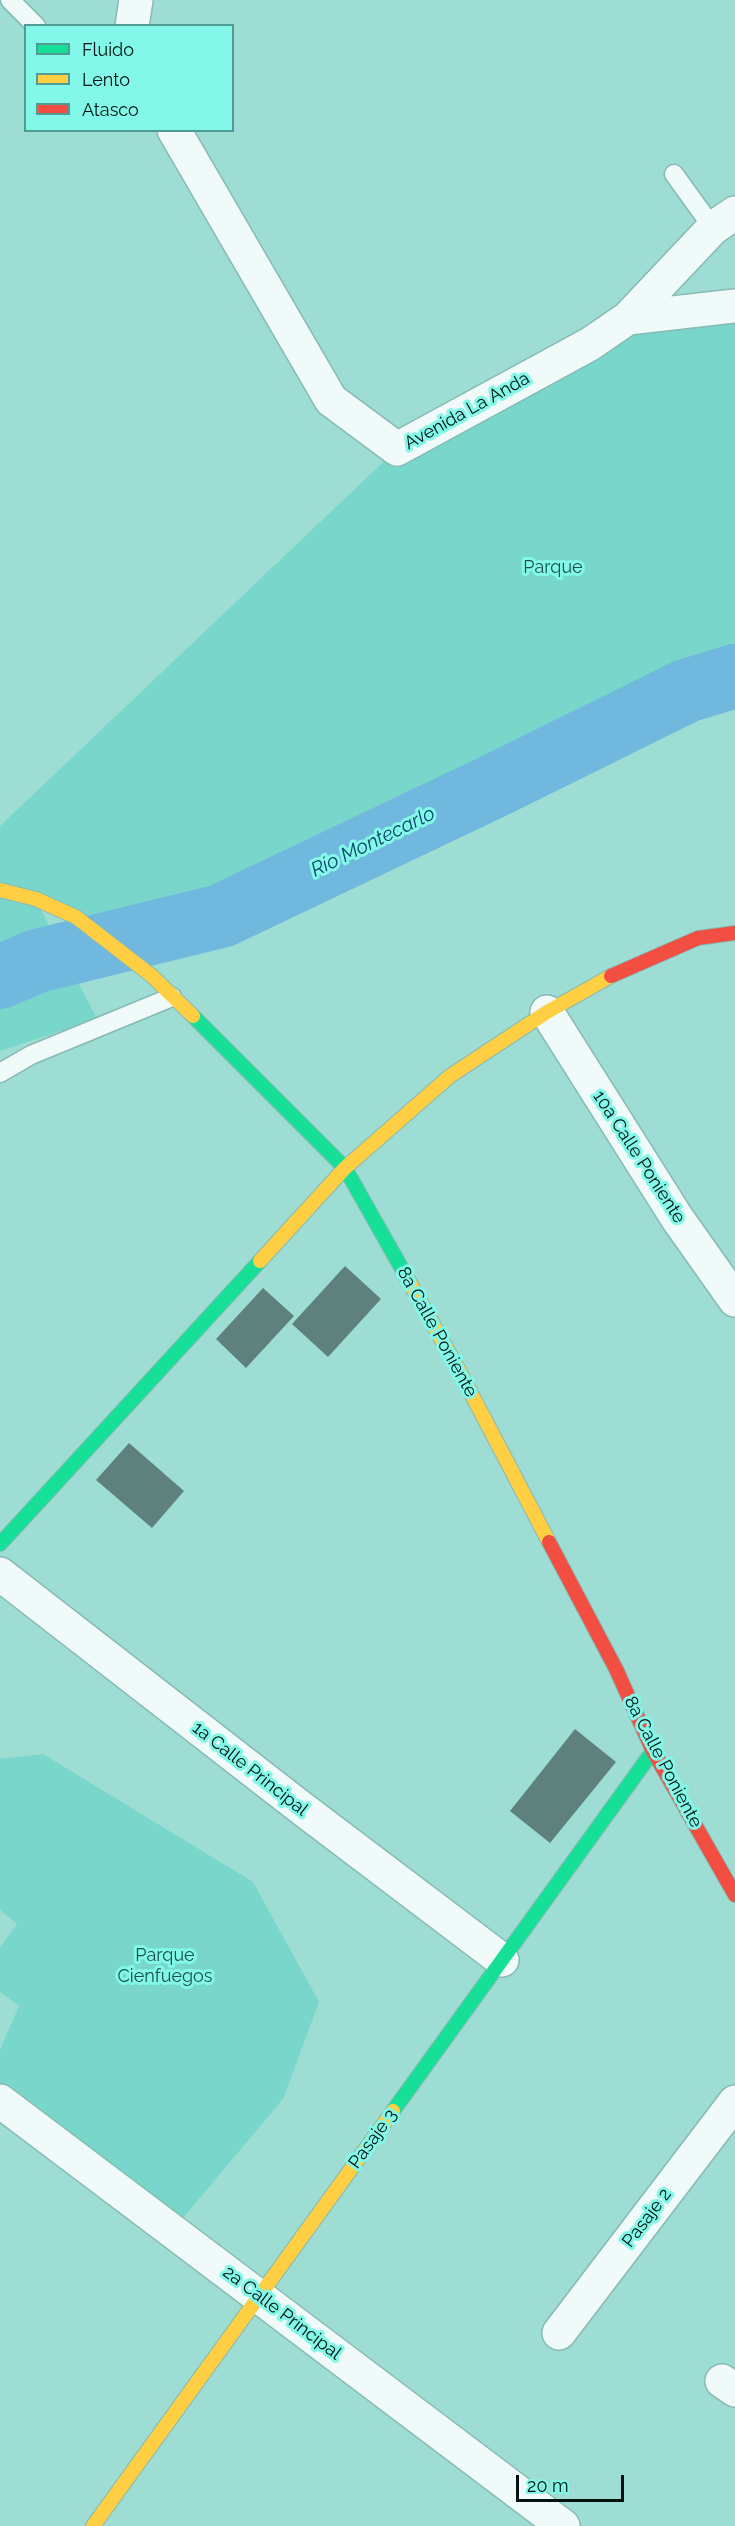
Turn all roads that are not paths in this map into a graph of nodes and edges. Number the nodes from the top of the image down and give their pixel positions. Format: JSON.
{"nodes":[{"id":1,"x":10,"y":0,"type":"edge"},
{"id":2,"x":136,"y":0,"type":"edge"},
{"id":3,"x":34,"y":24,"type":"edge"},
{"id":4,"x":132,"y":24,"type":"edge"},
{"id":5,"x":175,"y":132,"type":"edge"},
{"id":6,"x":674,"y":174,"type":"dead end"},
{"id":7,"x":724,"y":220,"type":"edge"},
{"id":8,"x":735,"y":306,"type":"edge"},
{"id":9,"x":628,"y":318,"type":"junction"},
{"id":10,"x":0,"y":890,"type":"edge"},
{"id":11,"x":735,"y":933,"type":"edge"},
{"id":12,"x":172,"y":997,"type":"junction"},
{"id":13,"x":548,"y":1012,"type":"junction"},
{"id":14,"x":0,"y":1073,"type":"edge"},
{"id":15,"x":345,"y":1167,"type":"junction"},
{"id":16,"x":733,"y":1294,"type":"edge"},
{"id":17,"x":0,"y":1544,"type":"edge"},
{"id":18,"x":0,"y":1574,"type":"edge"},
{"id":19,"x":653,"y":1751,"type":"junction"},
{"id":20,"x":735,"y":1894,"type":"edge"},
{"id":21,"x":502,"y":1960,"type":"junction"},
{"id":22,"x":0,"y":2101,"type":"edge"},
{"id":23,"x":735,"y":2102,"type":"edge"},
{"id":24,"x":259,"y":2296,"type":"junction"},
{"id":25,"x":558,"y":2333,"type":"dead end"},
{"id":26,"x":93,"y":2526,"type":"edge"},
{"id":27,"x":563,"y":2526,"type":"edge"}],
"edges":[{"from":1,"to":3,"type":"lane"},
{"from":2,"to":4,"type":"street"},
{"from":5,"to":9,"type":"street","name":"Avenida La Anda"},
{"from":6,"to":7,"type":"lane"},
{"from":7,"to":9,"type":"street"},
{"from":8,"to":9,"type":"street","name":"Avenida La Anda"},
{"from":10,"to":12,"type":"street","name":"8a Calle Poniente"},
{"from":11,"to":13,"type":"street"},
{"from":12,"to":14,"type":"lane"},
{"from":12,"to":15,"type":"street","name":"8a Calle Poniente"},
{"from":13,"to":15,"type":"street"},
{"from":13,"to":16,"type":"street","name":"10a Calle Poniente"},
{"from":15,"to":17,"type":"street"},
{"from":15,"to":19,"type":"street","name":"8a Calle Poniente"},
{"from":18,"to":21,"type":"street","name":"1a Calle Principal"},
{"from":19,"to":20,"type":"street","name":"8a Calle Poniente"},
{"from":19,"to":21,"type":"street","name":"Pasaje 3"},
{"from":21,"to":24,"type":"street","name":"Pasaje 3"},
{"from":22,"to":24,"type":"street","name":"2a Calle Principal"},
{"from":23,"to":25,"type":"street","name":"Pasaje 2"},
{"from":24,"to":26,"type":"street","name":"Pasaje 3"},
{"from":24,"to":27,"type":"street","name":"2a Calle Principal"}]}
